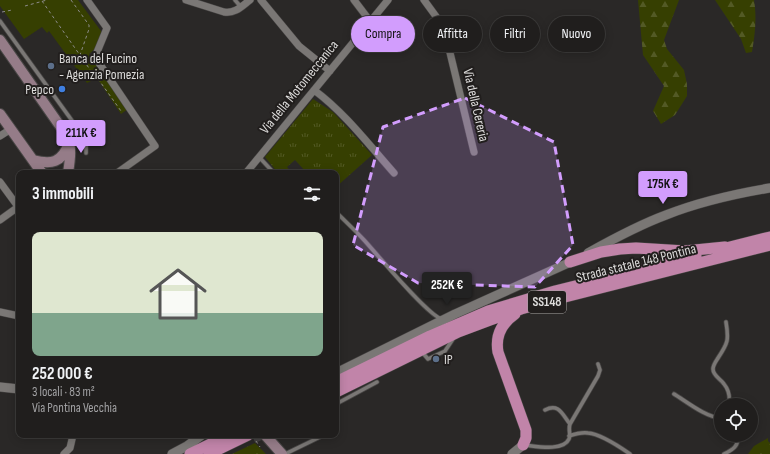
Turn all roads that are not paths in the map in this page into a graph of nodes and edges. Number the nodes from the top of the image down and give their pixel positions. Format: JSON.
{"nodes":[{"id":1,"x":88,"y":0,"type":"edge"},
{"id":2,"x":186,"y":0,"type":"edge"},
{"id":3,"x":235,"y":0,"type":"edge"},
{"id":4,"x":250,"y":0,"type":"edge"},
{"id":5,"x":261,"y":0,"type":"edge"},
{"id":6,"x":354,"y":0,"type":"edge"},
{"id":7,"x":388,"y":0,"type":"edge"},
{"id":8,"x":428,"y":1,"type":"edge"},
{"id":9,"x":241,"y":7,"type":"junction"},
{"id":10,"x":366,"y":16,"type":"edge"},
{"id":11,"x":374,"y":16,"type":"edge"},
{"id":12,"x":0,"y":21,"type":"edge"},
{"id":13,"x":0,"y":40,"type":"edge"},
{"id":14,"x":351,"y":45,"type":"edge"},
{"id":15,"x":330,"y":71,"type":"junction"},
{"id":16,"x":314,"y":90,"type":"junction"},
{"id":17,"x":4,"y":122,"type":"edge"},
{"id":18,"x":0,"y":136,"type":"edge"},
{"id":19,"x":69,"y":142,"type":"junction"},
{"id":20,"x":474,"y":152,"type":"dead end"},
{"id":21,"x":86,"y":153,"type":"dead end"},
{"id":22,"x":259,"y":157,"type":"junction"},
{"id":23,"x":33,"y":160,"type":"junction"},
{"id":24,"x":40,"y":170,"type":"edge"},
{"id":25,"x":68,"y":170,"type":"edge"},
{"id":26,"x":121,"y":170,"type":"edge"},
{"id":27,"x":248,"y":170,"type":"edge"},
{"id":28,"x":271,"y":170,"type":"edge"},
{"id":29,"x":394,"y":174,"type":"dead end"},
{"id":30,"x":0,"y":182,"type":"edge"},
{"id":31,"x":770,"y":188,"type":"edge"},
{"id":32,"x":16,"y":204,"type":"edge"},
{"id":33,"x":16,"y":210,"type":"edge"},
{"id":34,"x":339,"y":215,"type":"edge"},
{"id":35,"x":0,"y":220,"type":"edge"},
{"id":36,"x":770,"y":237,"type":"edge"},
{"id":37,"x":770,"y":245,"type":"edge"},
{"id":38,"x":731,"y":247,"type":"junction"},
{"id":39,"x":770,"y":250,"type":"edge"},
{"id":40,"x":744,"y":252,"type":"junction"},
{"id":41,"x":570,"y":262,"type":"junction"},
{"id":42,"x":522,"y":309,"type":"junction"},
{"id":43,"x":0,"y":312,"type":"edge"},
{"id":44,"x":16,"y":315,"type":"edge"},
{"id":45,"x":445,"y":319,"type":"junction"},
{"id":46,"x":726,"y":322,"type":"dead end"},
{"id":47,"x":598,"y":364,"type":"dead end"},
{"id":48,"x":339,"y":372,"type":"edge"},
{"id":49,"x":339,"y":381,"type":"edge"},
{"id":50,"x":377,"y":382,"type":"dead end"},
{"id":51,"x":0,"y":387,"type":"edge"},
{"id":52,"x":16,"y":390,"type":"edge"},
{"id":53,"x":339,"y":390,"type":"edge"},
{"id":54,"x":674,"y":394,"type":"dead end"},
{"id":55,"x":729,"y":398,"type":"edge"},
{"id":56,"x":339,"y":402,"type":"edge"},
{"id":57,"x":545,"y":410,"type":"dead end"},
{"id":58,"x":714,"y":417,"type":"edge"},
{"id":59,"x":570,"y":424,"type":"junction"},
{"id":60,"x":569,"y":436,"type":"junction"},
{"id":61,"x":73,"y":438,"type":"edge"},
{"id":62,"x":194,"y":438,"type":"edge"},
{"id":63,"x":199,"y":438,"type":"edge"},
{"id":64,"x":221,"y":438,"type":"edge"},
{"id":65,"x":268,"y":438,"type":"edge"},
{"id":66,"x":318,"y":438,"type":"edge"},
{"id":67,"x":254,"y":440,"type":"edge"},
{"id":68,"x":738,"y":442,"type":"edge"},
{"id":69,"x":523,"y":445,"type":"junction"},
{"id":70,"x":189,"y":450,"type":"edge"},
{"id":71,"x":64,"y":454,"type":"edge"},
{"id":72,"x":172,"y":454,"type":"edge"},
{"id":73,"x":209,"y":454,"type":"edge"},
{"id":74,"x":222,"y":454,"type":"edge"},
{"id":75,"x":284,"y":454,"type":"edge"},
{"id":76,"x":512,"y":454,"type":"edge"},
{"id":77,"x":630,"y":454,"type":"edge"},
{"id":78,"x":724,"y":454,"type":"edge"}],
"edges":[{"from":1,"to":26,"type":"street"},
{"from":2,"to":9,"type":"street"},
{"from":3,"to":9,"type":"lane"},
{"from":4,"to":9,"type":"street"},
{"from":5,"to":15,"type":"street"},
{"from":6,"to":10,"type":"street"},
{"from":7,"to":11,"type":"street","name":"Via della Motomeccanica"},
{"from":8,"to":20,"type":"street","name":"Via della Cereria"},
{"from":12,"to":21,"type":"lane"},
{"from":13,"to":19,"type":"main road"},
{"from":14,"to":15,"type":"street","name":"Via della Motomeccanica"},
{"from":15,"to":16,"type":"street","name":"Via della Motomeccanica"},
{"from":16,"to":22,"type":"street","name":"Via della Motomeccanica"},
{"from":16,"to":29,"type":"street"},
{"from":17,"to":18,"type":"street"},
{"from":17,"to":23,"type":"main road"},
{"from":19,"to":23,"type":"main road"},
{"from":19,"to":25,"type":"main road"},
{"from":22,"to":27,"type":"street","name":"Via della Motomeccanica"},
{"from":22,"to":28,"type":"lane"},
{"from":23,"to":24,"type":"main road"},
{"from":30,"to":32,"type":"street"},
{"from":31,"to":41,"type":"street"},
{"from":33,"to":35,"type":"street"},
{"from":34,"to":45,"type":"lane"},
{"from":36,"to":38,"type":"highway","name":"Strada statale 148 Pontina","number":"SS148"},
{"from":37,"to":40,"type":"highway","name":"Strada statale 148 Pontina","number":"SS148"},
{"from":38,"to":41,"type":"highway"},
{"from":38,"to":49,"type":"highway","name":"Strada statale 148 Pontina","number":"SS148"},
{"from":39,"to":40,"type":"highway"},
{"from":40,"to":42,"type":"highway","name":"Strada statale 148 Pontina","number":"SS148"},
{"from":41,"to":45,"type":"street"},
{"from":42,"to":53,"type":"highway","name":"Strada statale 148 Pontina","number":"SS148"},
{"from":42,"to":69,"type":"highway"},
{"from":43,"to":44,"type":"street"},
{"from":45,"to":48,"type":"street"},
{"from":46,"to":55,"type":"lane"},
{"from":47,"to":59,"type":"lane"},
{"from":50,"to":56,"type":"lane"},
{"from":51,"to":52,"type":"street"},
{"from":54,"to":58,"type":"lane"},
{"from":57,"to":59,"type":"lane"},
{"from":59,"to":60,"type":"lane"},
{"from":60,"to":69,"type":"lane"},
{"from":60,"to":77,"type":"lane"},
{"from":61,"to":71,"type":"street"},
{"from":62,"to":70,"type":"street"},
{"from":63,"to":70,"type":"street"},
{"from":64,"to":70,"type":"highway"},
{"from":65,"to":75,"type":"main road"},
{"from":66,"to":75,"type":"lane"},
{"from":67,"to":73,"type":"highway"},
{"from":67,"to":74,"type":"highway"},
{"from":68,"to":78,"type":"lane"},
{"from":69,"to":76,"type":"street"},
{"from":70,"to":72,"type":"street"}]}
